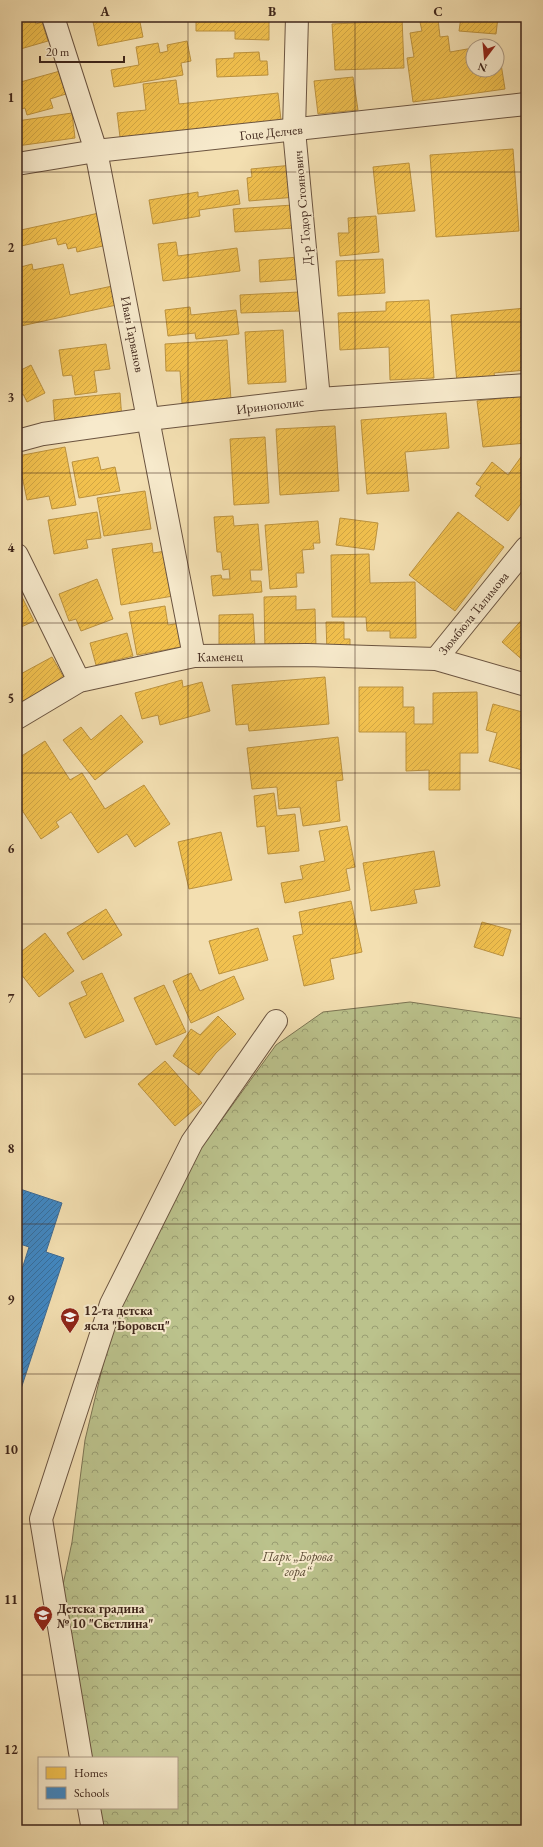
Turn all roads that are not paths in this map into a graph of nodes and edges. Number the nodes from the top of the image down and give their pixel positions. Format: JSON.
{"nodes":[{"id":1,"x":53,"y":17,"type":"edge"},
{"id":2,"x":296,"y":17,"type":"edge"},
{"id":3,"x":526,"y":104,"type":"edge"},
{"id":4,"x":294,"y":130,"type":"junction"},
{"id":5,"x":96,"y":151,"type":"junction"},
{"id":6,"x":17,"y":164,"type":"edge"},
{"id":7,"x":526,"y":385,"type":"edge"},
{"id":8,"x":319,"y":399,"type":"junction"},
{"id":9,"x":149,"y":419,"type":"junction"},
{"id":10,"x":17,"y":441,"type":"edge"},
{"id":11,"x":526,"y":548,"type":"edge"},
{"id":12,"x":17,"y":555,"type":"edge"},
{"id":13,"x":194,"y":656,"type":"junction"},
{"id":14,"x":436,"y":659,"type":"junction"},
{"id":15,"x":79,"y":681,"type":"junction"},
{"id":16,"x":526,"y":685,"type":"edge"},
{"id":17,"x":17,"y":718,"type":"edge"},
{"id":18,"x":276,"y":1021,"type":"dead end"},
{"id":19,"x":81,"y":1757,"type":"edge"},
{"id":20,"x":89,"y":1809,"type":"edge"},
{"id":21,"x":93,"y":1830,"type":"edge"}],
"edges":[{"from":1,"to":5,"type":"street","name":"Иван Гарванов"},
{"from":2,"to":4,"type":"street","name":"Д-р Тодор Стоянович"},
{"from":3,"to":4,"type":"street","name":"Гоце Делчев"},
{"from":4,"to":5,"type":"street","name":"Гоце Делчев"},
{"from":4,"to":8,"type":"street","name":"Д-р Тодор Стоянович"},
{"from":5,"to":6,"type":"street","name":"Гоце Делчев"},
{"from":5,"to":9,"type":"street","name":"Иван Гарванов"},
{"from":7,"to":8,"type":"street","name":"Иринополис"},
{"from":8,"to":9,"type":"street","name":"Иринополис"},
{"from":9,"to":10,"type":"street","name":"Иринополис"},
{"from":9,"to":13,"type":"street","name":"Иван Гарванов"},
{"from":11,"to":14,"type":"street","name":"Зюмбюла Талимова"},
{"from":12,"to":15,"type":"street"},
{"from":13,"to":14,"type":"street","name":"Каменец"},
{"from":13,"to":15,"type":"street","name":"Каменец"},
{"from":14,"to":16,"type":"street","name":"Каменец"},
{"from":15,"to":17,"type":"street","name":"Каменец"},
{"from":18,"to":19,"type":"street"},
{"from":20,"to":21,"type":"street"}]}
